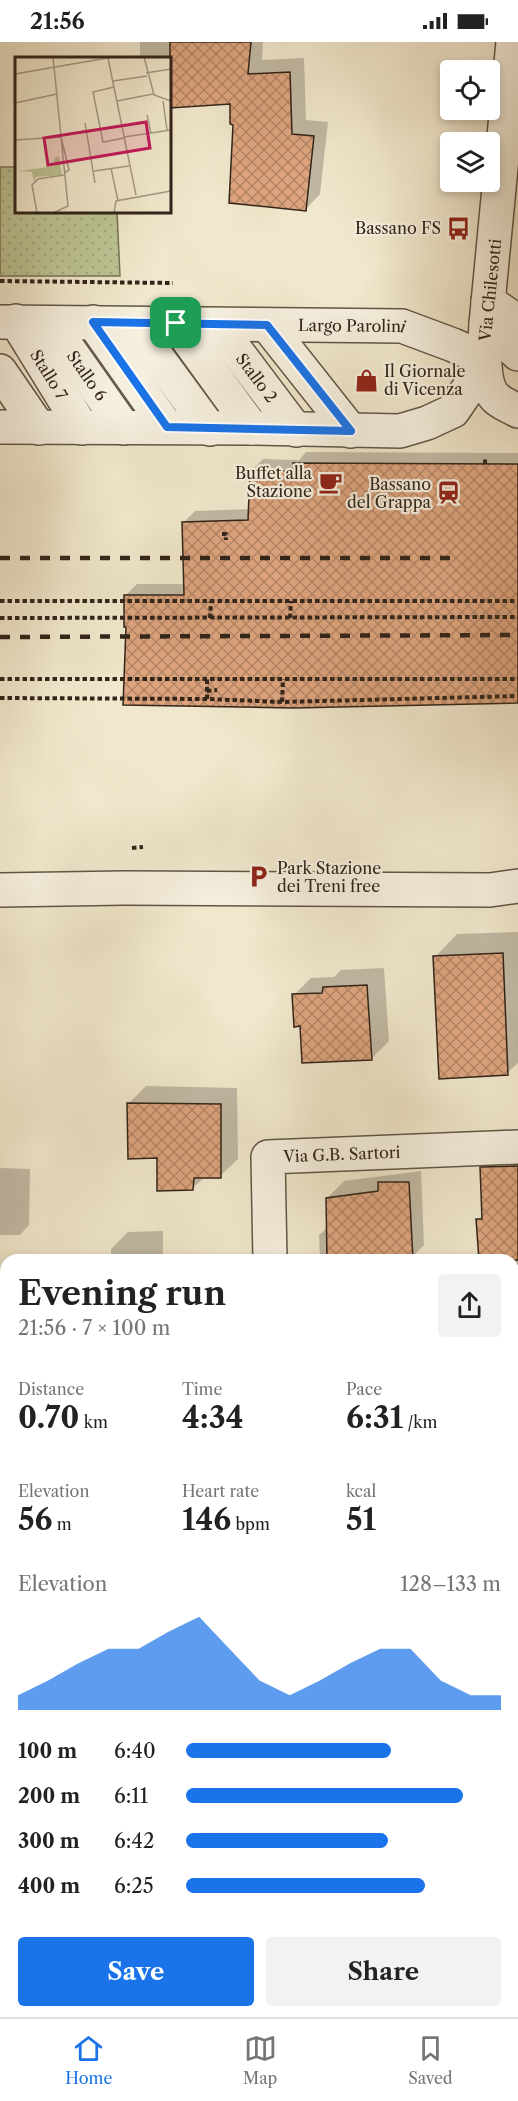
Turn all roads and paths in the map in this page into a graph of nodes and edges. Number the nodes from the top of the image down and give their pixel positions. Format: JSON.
{"nodes":[{"id":1,"x":513,"y":42,"type":"edge"},
{"id":2,"x":487,"y":313,"type":"junction"},
{"id":3,"x":8,"y":321,"type":"edge"},
{"id":4,"x":93,"y":322,"type":"junction"},
{"id":5,"x":518,"y":322,"type":"edge"},
{"id":6,"x":176,"y":323,"type":"junction"},
{"id":7,"x":51,"y":324,"type":"junction"},
{"id":8,"x":133,"y":324,"type":"junction"},
{"id":9,"x":217,"y":325,"type":"junction"},
{"id":10,"x":267,"y":325,"type":"junction"},
{"id":11,"x":518,"y":354,"type":"edge"},
{"id":12,"x":484,"y":359,"type":"junction"},
{"id":13,"x":0,"y":371,"type":"edge"},
{"id":14,"x":518,"y":411,"type":"edge"},
{"id":15,"x":0,"y":427,"type":"edge"},
{"id":16,"x":167,"y":427,"type":"junction"},
{"id":17,"x":39,"y":428,"type":"junction"},
{"id":18,"x":82,"y":428,"type":"junction"},
{"id":19,"x":124,"y":428,"type":"junction"},
{"id":20,"x":252,"y":428,"type":"junction"},
{"id":21,"x":210,"y":429,"type":"junction"},
{"id":22,"x":296,"y":430,"type":"junction"},
{"id":23,"x":351,"y":431,"type":"junction"},
{"id":24,"x":222,"y":534,"type":"dead end"},
{"id":25,"x":226,"y":540,"type":"dead end"},
{"id":26,"x":0,"y":601,"type":"edge"},
{"id":27,"x":211,"y":601,"type":"junction"},
{"id":28,"x":291,"y":601,"type":"junction"},
{"id":29,"x":518,"y":601,"type":"edge"},
{"id":30,"x":211,"y":610,"type":"junction"},
{"id":31,"x":219,"y":610,"type":"dead end"},
{"id":32,"x":518,"y":617,"type":"edge"},
{"id":33,"x":0,"y":618,"type":"edge"},
{"id":34,"x":210,"y":618,"type":"junction"},
{"id":35,"x":290,"y":618,"type":"junction"},
{"id":36,"x":0,"y":679,"type":"edge"},
{"id":37,"x":207,"y":679,"type":"junction"},
{"id":38,"x":283,"y":679,"type":"junction"},
{"id":39,"x":518,"y":679,"type":"edge"},
{"id":40,"x":217,"y":690,"type":"dead end"},
{"id":41,"x":207,"y":691,"type":"junction"},
{"id":42,"x":518,"y":696,"type":"edge"},
{"id":43,"x":0,"y":698,"type":"edge"},
{"id":44,"x":207,"y":699,"type":"junction"},
{"id":45,"x":282,"y":702,"type":"junction"},
{"id":46,"x":518,"y":886,"type":"edge"},
{"id":47,"x":0,"y":890,"type":"edge"},
{"id":48,"x":518,"y":1147,"type":"edge"},
{"id":49,"x":270,"y":1254,"type":"edge"}],
"edges":[{"from":1,"to":2,"type":"street","name":"Via Chilesotti"},
{"from":2,"to":5,"type":"street"},
{"from":2,"to":11,"type":"street"},
{"from":2,"to":12,"type":"street","name":"Via Chilesotti"},
{"from":3,"to":7,"type":"street","name":"Largo Parolini"},
{"from":3,"to":18,"type":"street","name":"Stallo 7"},
{"from":4,"to":7,"type":"street","name":"Largo Parolini"},
{"from":4,"to":8,"type":"street","name":"Largo Parolini"},
{"from":4,"to":16,"type":"street"},
{"from":6,"to":8,"type":"street","name":"Largo Parolini"},
{"from":6,"to":9,"type":"street","name":"Largo Parolini"},
{"from":6,"to":20,"type":"street"},
{"from":7,"to":19,"type":"street","name":"Stallo 6"},
{"from":8,"to":21,"type":"street"},
{"from":9,"to":10,"type":"street","name":"Largo Parolini"},
{"from":9,"to":22,"type":"street","name":"Stallo 2"},
{"from":10,"to":12,"type":"street","name":"Largo Parolini"},
{"from":10,"to":23,"type":"street"},
{"from":12,"to":14,"type":"street"},
{"from":12,"to":23,"type":"street"},
{"from":13,"to":17,"type":"street"},
{"from":15,"to":17,"type":"street"},
{"from":16,"to":19,"type":"street"},
{"from":16,"to":21,"type":"street"},
{"from":17,"to":18,"type":"street"},
{"from":18,"to":19,"type":"street"},
{"from":20,"to":21,"type":"street"},
{"from":20,"to":22,"type":"street"},
{"from":22,"to":23,"type":"street"},
{"from":24,"to":25,"type":"path"},
{"from":26,"to":27,"type":"path"},
{"from":27,"to":28,"type":"path"},
{"from":27,"to":30,"type":"path"},
{"from":28,"to":29,"type":"path"},
{"from":28,"to":35,"type":"path"},
{"from":30,"to":31,"type":"path"},
{"from":30,"to":34,"type":"path"},
{"from":32,"to":35,"type":"path"},
{"from":33,"to":34,"type":"path"},
{"from":34,"to":35,"type":"path"},
{"from":36,"to":37,"type":"path"},
{"from":37,"to":38,"type":"path"},
{"from":37,"to":41,"type":"path"},
{"from":38,"to":39,"type":"path"},
{"from":38,"to":45,"type":"path"},
{"from":40,"to":41,"type":"path"},
{"from":41,"to":44,"type":"path"},
{"from":42,"to":45,"type":"path"},
{"from":43,"to":44,"type":"path"},
{"from":44,"to":45,"type":"path"},
{"from":46,"to":47,"type":"street"},
{"from":48,"to":49,"type":"street","name":"Via G.B. Sartori"}]}
